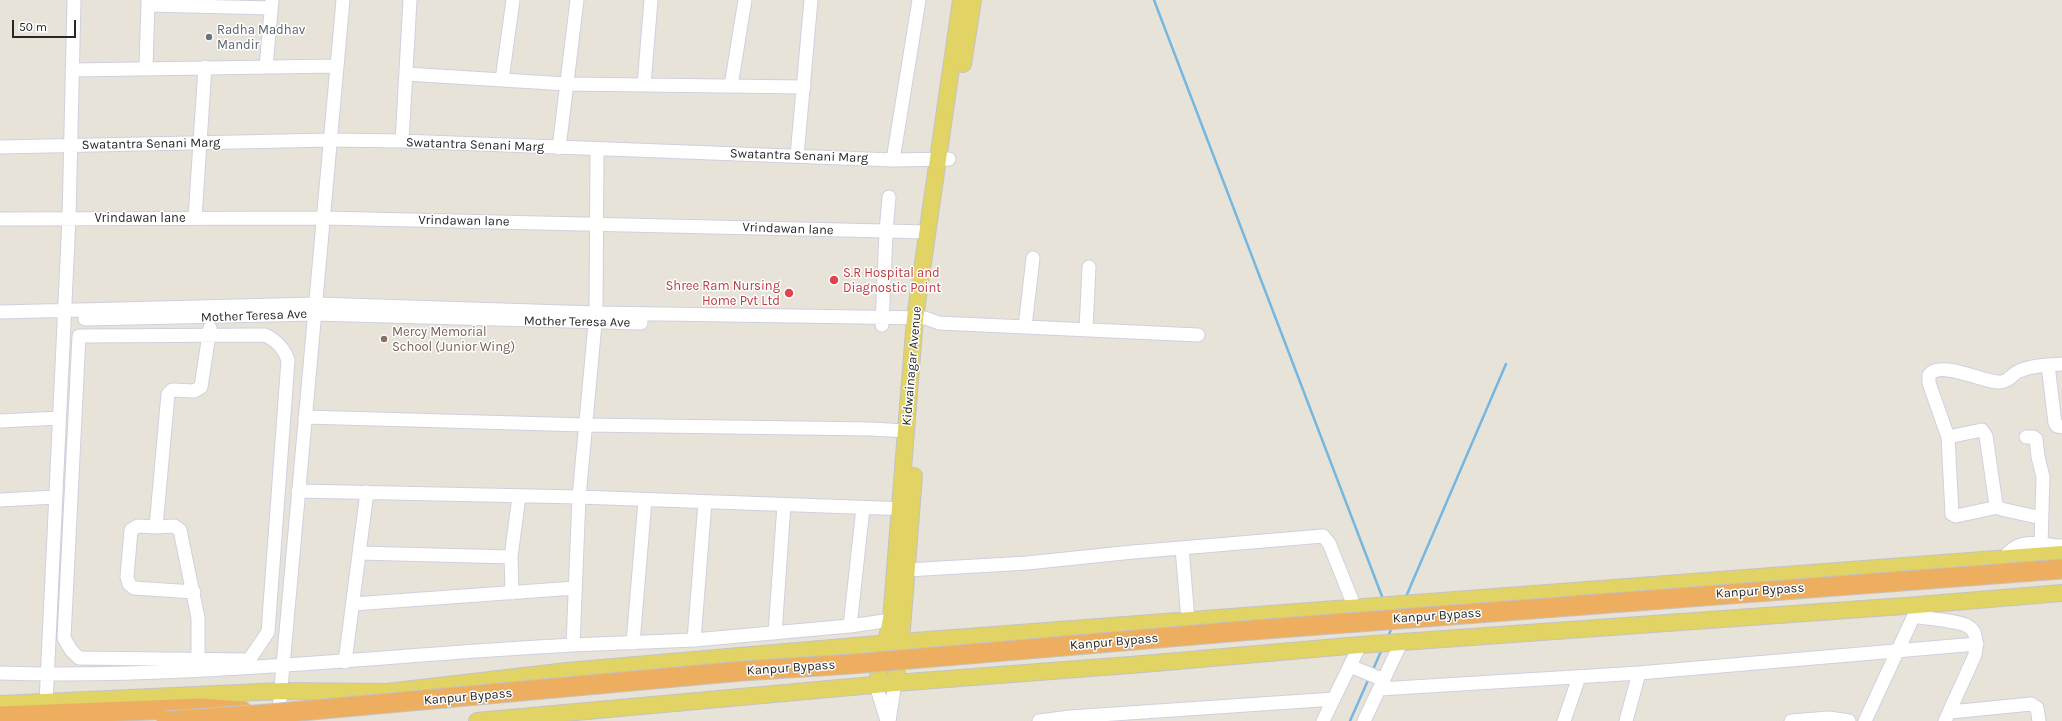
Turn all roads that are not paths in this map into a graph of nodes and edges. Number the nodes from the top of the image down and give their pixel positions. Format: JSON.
{"nodes":[{"id":1,"x":74,"y":0,"type":"edge"},
{"id":2,"x":343,"y":0,"type":"edge"},
{"id":3,"x":410,"y":0,"type":"edge"},
{"id":4,"x":513,"y":0,"type":"edge"},
{"id":5,"x":577,"y":0,"type":"edge"},
{"id":6,"x":651,"y":0,"type":"edge"},
{"id":7,"x":745,"y":0,"type":"edge"},
{"id":8,"x":811,"y":0,"type":"edge"},
{"id":9,"x":919,"y":0,"type":"edge"},
{"id":10,"x":961,"y":0,"type":"edge"},
{"id":11,"x":973,"y":0,"type":"edge"},
{"id":12,"x":148,"y":3,"type":"edge"},
{"id":13,"x":271,"y":4,"type":"edge"},
{"id":14,"x":337,"y":66,"type":"junction"},
{"id":15,"x":266,"y":67,"type":"junction"},
{"id":16,"x":146,"y":68,"type":"junction"},
{"id":17,"x":205,"y":68,"type":"junction"},
{"id":18,"x":72,"y":70,"type":"junction"},
{"id":19,"x":406,"y":74,"type":"junction"},
{"id":20,"x":502,"y":80,"type":"junction"},
{"id":21,"x":567,"y":84,"type":"junction"},
{"id":22,"x":644,"y":85,"type":"junction"},
{"id":23,"x":731,"y":86,"type":"junction"},
{"id":24,"x":804,"y":87,"type":"junction"},
{"id":25,"x":331,"y":140,"type":"junction"},
{"id":26,"x":402,"y":141,"type":"junction"},
{"id":27,"x":202,"y":143,"type":"junction"},
{"id":28,"x":70,"y":145,"type":"junction"},
{"id":29,"x":0,"y":147,"type":"edge"},
{"id":30,"x":559,"y":148,"type":"junction"},
{"id":31,"x":597,"y":150,"type":"junction"},
{"id":32,"x":798,"y":156,"type":"junction"},
{"id":33,"x":944,"y":159,"type":"junction"},
{"id":34,"x":893,"y":160,"type":"junction"},
{"id":35,"x":889,"y":197,"type":"dead end"},
{"id":36,"x":69,"y":218,"type":"junction"},
{"id":37,"x":195,"y":218,"type":"junction"},
{"id":38,"x":324,"y":218,"type":"junction"},
{"id":39,"x":0,"y":219,"type":"edge"},
{"id":40,"x":598,"y":224,"type":"junction"},
{"id":41,"x":886,"y":232,"type":"junction"},
{"id":42,"x":928,"y":232,"type":"junction"},
{"id":43,"x":1033,"y":258,"type":"dead end"},
{"id":44,"x":1089,"y":266,"type":"dead end"},
{"id":45,"x":315,"y":309,"type":"junction"},
{"id":46,"x":0,"y":312,"type":"edge"},
{"id":47,"x":211,"y":312,"type":"junction"},
{"id":48,"x":65,"y":315,"type":"junction"},
{"id":49,"x":595,"y":318,"type":"junction"},
{"id":50,"x":0,"y":321,"type":"edge"},
{"id":51,"x":883,"y":322,"type":"junction"},
{"id":52,"x":923,"y":322,"type":"junction"},
{"id":53,"x":1025,"y":327,"type":"junction"},
{"id":54,"x":1086,"y":330,"type":"junction"},
{"id":55,"x":209,"y":335,"type":"junction"},
{"id":56,"x":1198,"y":335,"type":"dead end"},
{"id":57,"x":2062,"y":364,"type":"edge"},
{"id":58,"x":2048,"y":365,"type":"junction"},
{"id":59,"x":305,"y":417,"type":"junction"},
{"id":60,"x":59,"y":418,"type":"junction"},
{"id":61,"x":0,"y":421,"type":"edge"},
{"id":62,"x":586,"y":425,"type":"junction"},
{"id":63,"x":2062,"y":427,"type":"edge"},
{"id":64,"x":907,"y":431,"type":"junction"},
{"id":65,"x":1948,"y":437,"type":"junction"},
{"id":66,"x":2026,"y":437,"type":"dead end"},
{"id":67,"x":298,"y":490,"type":"junction"},
{"id":68,"x":367,"y":492,"type":"junction"},
{"id":69,"x":519,"y":496,"type":"junction"},
{"id":70,"x":55,"y":497,"type":"junction"},
{"id":71,"x":579,"y":497,"type":"junction"},
{"id":72,"x":0,"y":500,"type":"edge"},
{"id":73,"x":645,"y":500,"type":"junction"},
{"id":74,"x":705,"y":502,"type":"junction"},
{"id":75,"x":784,"y":505,"type":"junction"},
{"id":76,"x":1998,"y":507,"type":"junction"},
{"id":77,"x":863,"y":508,"type":"junction"},
{"id":78,"x":906,"y":509,"type":"junction"},
{"id":79,"x":2042,"y":518,"type":"junction"},
{"id":80,"x":156,"y":527,"type":"junction"},
{"id":81,"x":2041,"y":544,"type":"junction"},
{"id":82,"x":2062,"y":546,"type":"edge"},
{"id":83,"x":1182,"y":548,"type":"junction"},
{"id":84,"x":359,"y":553,"type":"junction"},
{"id":85,"x":2062,"y":554,"type":"edge"},
{"id":86,"x":511,"y":557,"type":"junction"},
{"id":87,"x":2004,"y":558,"type":"junction"},
{"id":88,"x":2062,"y":569,"type":"edge"},
{"id":89,"x":907,"y":570,"type":"junction"},
{"id":90,"x":2062,"y":581,"type":"edge"},
{"id":91,"x":575,"y":588,"type":"junction"},
{"id":92,"x":194,"y":592,"type":"junction"},
{"id":93,"x":512,"y":593,"type":"junction"},
{"id":94,"x":2062,"y":593,"type":"edge"},
{"id":95,"x":353,"y":604,"type":"junction"},
{"id":96,"x":1354,"y":608,"type":"junction"},
{"id":97,"x":1916,"y":611,"type":"junction"},
{"id":98,"x":891,"y":620,"type":"junction"},
{"id":99,"x":1188,"y":620,"type":"junction"},
{"id":100,"x":850,"y":626,"type":"junction"},
{"id":101,"x":775,"y":633,"type":"junction"},
{"id":102,"x":694,"y":640,"type":"junction"},
{"id":103,"x":634,"y":643,"type":"junction"},
{"id":104,"x":894,"y":643,"type":"junction"},
{"id":105,"x":1396,"y":643,"type":"junction"},
{"id":106,"x":1977,"y":644,"type":"junction"},
{"id":107,"x":573,"y":645,"type":"junction"},
{"id":108,"x":1365,"y":645,"type":"junction"},
{"id":109,"x":1898,"y":651,"type":"junction"},
{"id":110,"x":198,"y":660,"type":"junction"},
{"id":111,"x":345,"y":662,"type":"junction"},
{"id":112,"x":282,"y":667,"type":"junction"},
{"id":113,"x":1354,"y":668,"type":"junction"},
{"id":114,"x":0,"y":673,"type":"edge"},
{"id":115,"x":1639,"y":673,"type":"junction"},
{"id":116,"x":46,"y":674,"type":"junction"},
{"id":117,"x":1579,"y":677,"type":"junction"},
{"id":118,"x":1379,"y":682,"type":"junction"},
{"id":119,"x":895,"y":683,"type":"junction"},
{"id":120,"x":876,"y":685,"type":"junction"},
{"id":121,"x":281,"y":691,"type":"junction"},
{"id":122,"x":1334,"y":699,"type":"junction"},
{"id":123,"x":46,"y":703,"type":"junction"},
{"id":124,"x":0,"y":704,"type":"edge"},
{"id":125,"x":0,"y":716,"type":"edge"},
{"id":126,"x":1948,"y":716,"type":"edge"},
{"id":127,"x":558,"y":717,"type":"edge"},
{"id":128,"x":273,"y":718,"type":"edge"},
{"id":129,"x":1070,"y":719,"type":"edge"},
{"id":130,"x":166,"y":721,"type":"edge"},
{"id":131,"x":320,"y":721,"type":"edge"},
{"id":132,"x":477,"y":721,"type":"edge"},
{"id":133,"x":888,"y":721,"type":"edge"},
{"id":134,"x":1039,"y":721,"type":"edge"},
{"id":135,"x":1323,"y":721,"type":"edge"},
{"id":136,"x":1364,"y":721,"type":"edge"},
{"id":137,"x":1564,"y":721,"type":"edge"},
{"id":138,"x":1626,"y":721,"type":"edge"},
{"id":139,"x":1791,"y":721,"type":"edge"},
{"id":140,"x":1849,"y":721,"type":"edge"},
{"id":141,"x":1865,"y":721,"type":"edge"},
{"id":142,"x":2039,"y":721,"type":"edge"}],
"edges":[{"from":1,"to":18,"type":"street"},
{"from":2,"to":14,"type":"street"},
{"from":3,"to":19,"type":"street"},
{"from":4,"to":20,"type":"street"},
{"from":5,"to":21,"type":"street"},
{"from":6,"to":22,"type":"street"},
{"from":7,"to":23,"type":"street"},
{"from":8,"to":24,"type":"street"},
{"from":9,"to":34,"type":"street"},
{"from":10,"to":33,"type":"main road","name":"Kidwainagar Avenue"},
{"from":11,"to":33,"type":"main road","name":"Kidwainagar Avenue"},
{"from":12,"to":13,"type":"street"},
{"from":12,"to":16,"type":"street"},
{"from":13,"to":15,"type":"street"},
{"from":14,"to":15,"type":"street"},
{"from":14,"to":25,"type":"street"},
{"from":15,"to":17,"type":"street"},
{"from":16,"to":17,"type":"street"},
{"from":16,"to":18,"type":"street"},
{"from":17,"to":27,"type":"street"},
{"from":18,"to":28,"type":"street"},
{"from":19,"to":20,"type":"street"},
{"from":19,"to":26,"type":"street"},
{"from":20,"to":21,"type":"street"},
{"from":21,"to":22,"type":"street"},
{"from":21,"to":30,"type":"street"},
{"from":22,"to":23,"type":"street"},
{"from":23,"to":24,"type":"street"},
{"from":24,"to":32,"type":"street"},
{"from":25,"to":26,"type":"street","name":"Swatantra Senani Marg"},
{"from":25,"to":27,"type":"street","name":"Swatantra Senani Marg"},
{"from":25,"to":38,"type":"street"},
{"from":26,"to":30,"type":"street","name":"Swatantra Senani Marg"},
{"from":27,"to":28,"type":"street","name":"Swatantra Senani Marg"},
{"from":27,"to":37,"type":"street"},
{"from":28,"to":29,"type":"street","name":"Swatantra Senani Marg"},
{"from":28,"to":36,"type":"street"},
{"from":30,"to":31,"type":"street","name":"Swatantra Senani Marg"},
{"from":31,"to":32,"type":"street","name":"Swatantra Senani Marg"},
{"from":31,"to":40,"type":"street"},
{"from":32,"to":34,"type":"street","name":"Swatantra Senani Marg"},
{"from":33,"to":34,"type":"street","name":"Swatantra Senani Marg"},
{"from":33,"to":42,"type":"main road","name":"Kidwainagar Avenue"},
{"from":33,"to":52,"type":"main road","name":"Kidwainagar Avenue"},
{"from":35,"to":41,"type":"street"},
{"from":36,"to":37,"type":"street","name":"Vrindawan lane"},
{"from":36,"to":39,"type":"street","name":"Vrindawan lane"},
{"from":36,"to":48,"type":"street"},
{"from":37,"to":38,"type":"street","name":"Vrindawan lane"},
{"from":38,"to":40,"type":"street","name":"Vrindawan lane"},
{"from":38,"to":45,"type":"street"},
{"from":40,"to":41,"type":"street","name":"Vrindawan lane"},
{"from":40,"to":49,"type":"street"},
{"from":41,"to":42,"type":"street","name":"Vrindawan lane"},
{"from":41,"to":51,"type":"street"},
{"from":42,"to":52,"type":"main road","name":"Kidwainagar Avenue"},
{"from":43,"to":53,"type":"street"},
{"from":44,"to":54,"type":"street"},
{"from":45,"to":47,"type":"street"},
{"from":45,"to":49,"type":"street"},
{"from":45,"to":59,"type":"street"},
{"from":46,"to":48,"type":"street"},
{"from":47,"to":48,"type":"street"},
{"from":47,"to":55,"type":"street"},
{"from":48,"to":50,"type":"street"},
{"from":48,"to":60,"type":"street"},
{"from":49,"to":51,"type":"street"},
{"from":49,"to":62,"type":"street"},
{"from":51,"to":52,"type":"street"},
{"from":52,"to":53,"type":"street"},
{"from":52,"to":64,"type":"main road","name":"Kidwainagar Avenue"},
{"from":52,"to":78,"type":"main road","name":"Kidwainagar Avenue"},
{"from":53,"to":54,"type":"street"},
{"from":54,"to":56,"type":"street"},
{"from":55,"to":80,"type":"street"},
{"from":55,"to":110,"type":"street"},
{"from":55,"to":110,"type":"street"},
{"from":57,"to":58,"type":"street"},
{"from":58,"to":63,"type":"street"},
{"from":58,"to":65,"type":"street"},
{"from":59,"to":62,"type":"street"},
{"from":59,"to":67,"type":"street"},
{"from":60,"to":61,"type":"street"},
{"from":60,"to":70,"type":"street"},
{"from":62,"to":64,"type":"street"},
{"from":62,"to":71,"type":"street"},
{"from":64,"to":78,"type":"main road","name":"Kidwainagar Avenue"},
{"from":65,"to":76,"type":"street"},
{"from":65,"to":76,"type":"street"},
{"from":66,"to":79,"type":"street"},
{"from":67,"to":68,"type":"street"},
{"from":67,"to":112,"type":"street"},
{"from":68,"to":69,"type":"street"},
{"from":68,"to":84,"type":"street"},
{"from":69,"to":71,"type":"street"},
{"from":69,"to":86,"type":"street"},
{"from":70,"to":72,"type":"street"},
{"from":70,"to":116,"type":"street"},
{"from":71,"to":73,"type":"street"},
{"from":71,"to":91,"type":"street"},
{"from":73,"to":74,"type":"street"},
{"from":73,"to":103,"type":"street"},
{"from":74,"to":75,"type":"street"},
{"from":74,"to":102,"type":"street"},
{"from":75,"to":77,"type":"street"},
{"from":75,"to":101,"type":"street"},
{"from":76,"to":79,"type":"street"},
{"from":77,"to":78,"type":"street"},
{"from":77,"to":100,"type":"street"},
{"from":78,"to":89,"type":"main road","name":"Kidwainagar Avenue"},
{"from":78,"to":98,"type":"main road","name":"Kidwainagar Avenue"},
{"from":79,"to":81,"type":"street"},
{"from":80,"to":92,"type":"street"},
{"from":80,"to":92,"type":"street"},
{"from":81,"to":82,"type":"street"},
{"from":81,"to":87,"type":"street"},
{"from":83,"to":89,"type":"street"},
{"from":83,"to":96,"type":"street"},
{"from":83,"to":99,"type":"street"},
{"from":84,"to":86,"type":"street"},
{"from":84,"to":95,"type":"street"},
{"from":85,"to":87,"type":"main road"},
{"from":86,"to":93,"type":"street"},
{"from":87,"to":96,"type":"main road"},
{"from":88,"to":128,"type":"highway","name":"Kanpur Bypass","bridge":true},
{"from":89,"to":104,"type":"main road","name":"Kidwainagar Avenue"},
{"from":90,"to":131,"type":"highway","name":"Kanpur Bypass"},
{"from":91,"to":93,"type":"street"},
{"from":91,"to":107,"type":"street"},
{"from":92,"to":110,"type":"street"},
{"from":93,"to":95,"type":"street"},
{"from":94,"to":97,"type":"main road"},
{"from":95,"to":111,"type":"street"},
{"from":96,"to":99,"type":"main road"},
{"from":97,"to":105,"type":"main road"},
{"from":97,"to":106,"type":"street"},
{"from":97,"to":109,"type":"street"},
{"from":98,"to":100,"type":"street"},
{"from":98,"to":104,"type":"main road","name":"Kidwainagar Avenue"},
{"from":99,"to":104,"type":"main road"},
{"from":100,"to":101,"type":"street"},
{"from":101,"to":102,"type":"street"},
{"from":102,"to":103,"type":"street"},
{"from":103,"to":107,"type":"street"},
{"from":104,"to":119,"type":"main road","name":"Kidwainagar Avenue"},
{"from":104,"to":120,"type":"main road","name":"Kidwainagar Avenue"},
{"from":104,"to":121,"type":"main road"},
{"from":105,"to":108,"type":"main road"},
{"from":105,"to":118,"type":"street"},
{"from":106,"to":109,"type":"street"},
{"from":106,"to":126,"type":"street"},
{"from":107,"to":111,"type":"street"},
{"from":108,"to":113,"type":"street"},
{"from":108,"to":119,"type":"main road"},
{"from":109,"to":115,"type":"street"},
{"from":109,"to":141,"type":"street"},
{"from":111,"to":112,"type":"street"},
{"from":112,"to":116,"type":"street"},
{"from":112,"to":121,"type":"street"},
{"from":113,"to":118,"type":"street"},
{"from":113,"to":122,"type":"street"},
{"from":114,"to":116,"type":"street"},
{"from":115,"to":117,"type":"street"},
{"from":115,"to":138,"type":"street"},
{"from":116,"to":123,"type":"street"},
{"from":117,"to":118,"type":"street"},
{"from":117,"to":137,"type":"street"},
{"from":118,"to":136,"type":"street"},
{"from":119,"to":120,"type":"main road"},
{"from":119,"to":133,"type":"street"},
{"from":120,"to":127,"type":"main road"},
{"from":120,"to":133,"type":"street"},
{"from":121,"to":123,"type":"main road"},
{"from":121,"to":128,"type":"street"},
{"from":122,"to":129,"type":"street"},
{"from":122,"to":135,"type":"street"},
{"from":123,"to":124,"type":"main road"},
{"from":125,"to":128,"type":"highway","bridge":true},
{"from":126,"to":142,"type":"street"},
{"from":127,"to":132,"type":"main road"},
{"from":128,"to":130,"type":"highway","name":"Kanpur Bypass","bridge":true},
{"from":129,"to":134,"type":"street"},
{"from":139,"to":140,"type":"street"}]}
